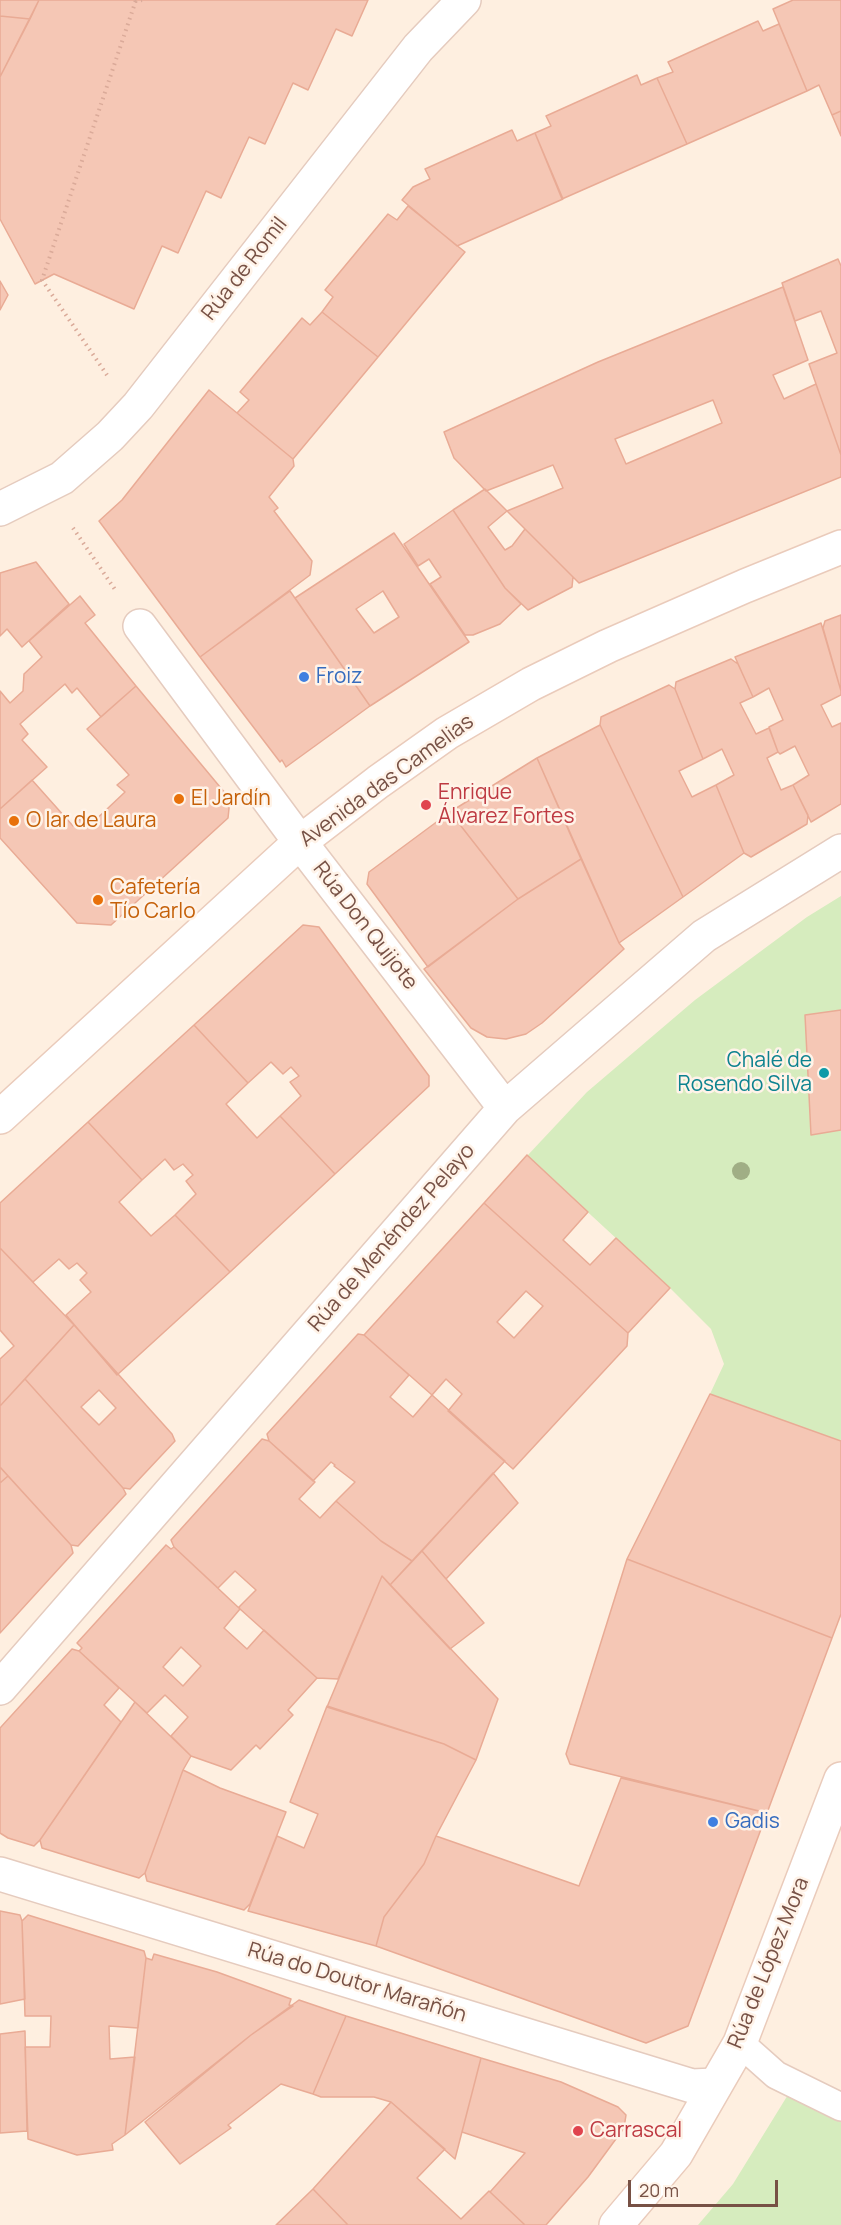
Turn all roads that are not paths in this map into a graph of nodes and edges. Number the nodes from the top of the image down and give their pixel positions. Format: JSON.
{"nodes":[{"id":1,"x":464,"y":0,"type":"edge"},
{"id":2,"x":0,"y":509,"type":"edge"},
{"id":3,"x":841,"y":547,"type":"edge"},
{"id":4,"x":141,"y":626,"type":"road end"},
{"id":5,"x":300,"y":842,"type":"junction"},
{"id":6,"x":841,"y":851,"type":"edge"},
{"id":7,"x":505,"y":1108,"type":"junction"},
{"id":8,"x":0,"y":1117,"type":"edge"},
{"id":9,"x":0,"y":1688,"type":"edge"},
{"id":10,"x":841,"y":1779,"type":"edge"},
{"id":11,"x":0,"y":1874,"type":"edge"},
{"id":12,"x":740,"y":2043,"type":"junction"},
{"id":13,"x":715,"y":2085,"type":"junction"},
{"id":14,"x":841,"y":2107,"type":"edge"},
{"id":15,"x":616,"y":2225,"type":"edge"}],
"edges":[{"from":1,"to":2,"type":"street","name":"Rúa de Romil"},
{"from":3,"to":5,"type":"street","name":"Avenida das Camelias"},
{"from":4,"to":5,"type":"street","name":"Rúa Don Quijote"},
{"from":5,"to":7,"type":"street","name":"Rúa Don Quijote"},
{"from":5,"to":8,"type":"street","name":"Avenida das Camelias"},
{"from":6,"to":7,"type":"street","name":"Rúa de Menéndez Pelayo"},
{"from":7,"to":9,"type":"street","name":"Rúa de Menéndez Pelayo"},
{"from":10,"to":12,"type":"street","name":"Rúa de López Mora"},
{"from":11,"to":13,"type":"street","name":"Rúa do Doutor Marañón"},
{"from":12,"to":13,"type":"street","name":"Rúa de López Mora"},
{"from":12,"to":14,"type":"lane"},
{"from":13,"to":15,"type":"street","name":"Rúa de López Mora"}]}
